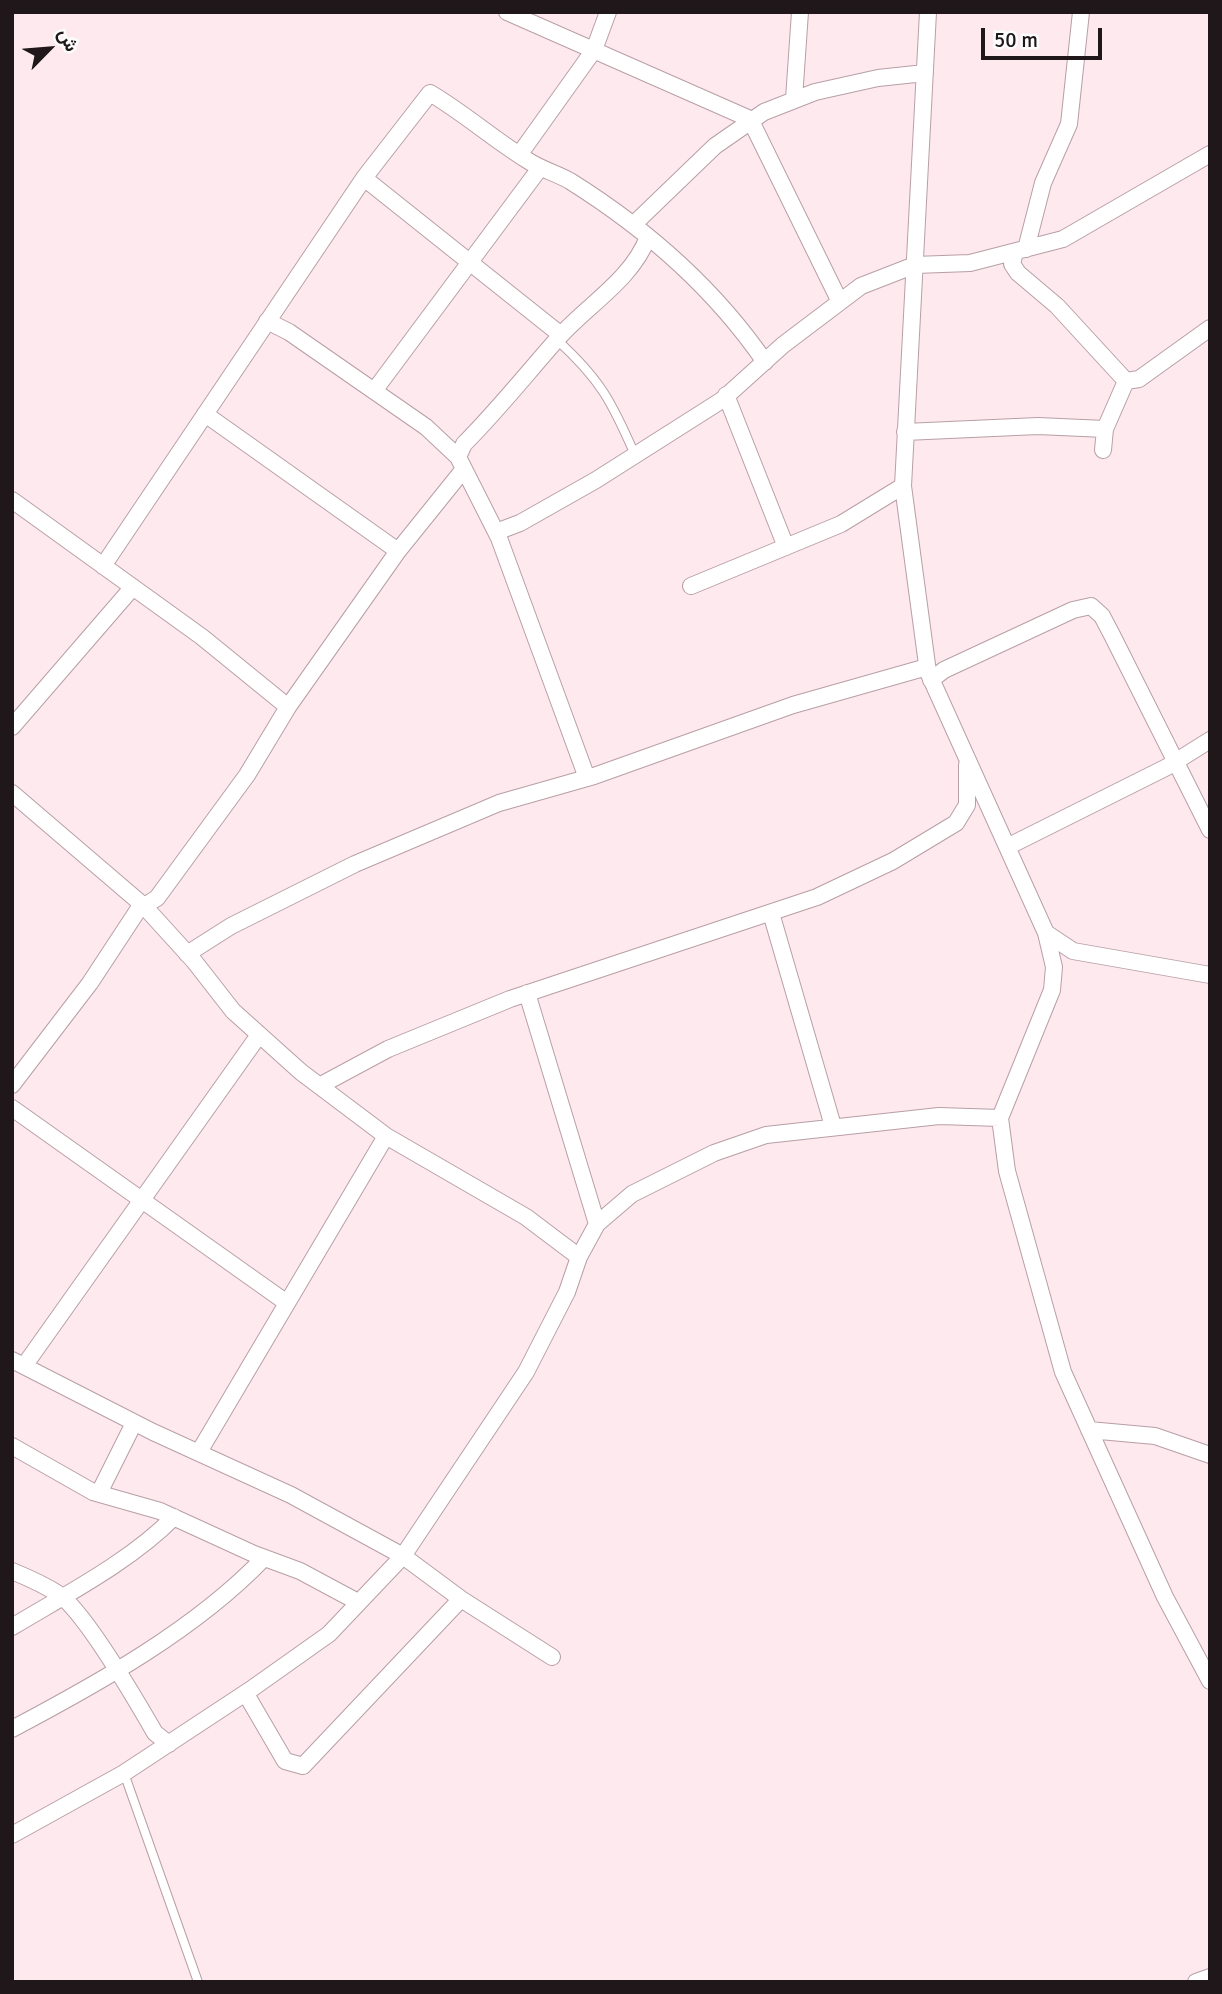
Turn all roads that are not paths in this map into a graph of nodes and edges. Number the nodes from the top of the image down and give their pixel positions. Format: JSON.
{"nodes":[{"id":1,"x":507,"y":12,"type":"edge"},
{"id":2,"x":608,"y":12,"type":"edge"},
{"id":3,"x":800,"y":12,"type":"edge"},
{"id":4,"x":928,"y":12,"type":"edge"},
{"id":5,"x":1081,"y":12,"type":"edge"},
{"id":6,"x":594,"y":50,"type":"junction"},
{"id":7,"x":925,"y":74,"type":"junction"},
{"id":8,"x":794,"y":99,"type":"junction"},
{"id":9,"x":750,"y":119,"type":"junction"},
{"id":10,"x":1210,"y":154,"type":"edge"},
{"id":11,"x":519,"y":155,"type":"junction"},
{"id":12,"x":540,"y":168,"type":"junction"},
{"id":13,"x":364,"y":178,"type":"junction"},
{"id":14,"x":634,"y":224,"type":"junction"},
{"id":15,"x":648,"y":237,"type":"junction"},
{"id":16,"x":1020,"y":250,"type":"junction"},
{"id":17,"x":470,"y":262,"type":"junction"},
{"id":18,"x":915,"y":265,"type":"junction"},
{"id":19,"x":839,"y":302,"type":"junction"},
{"id":20,"x":267,"y":321,"type":"junction"},
{"id":21,"x":1210,"y":328,"type":"edge"},
{"id":22,"x":559,"y":337,"type":"junction"},
{"id":23,"x":765,"y":362,"type":"junction"},
{"id":24,"x":1126,"y":381,"type":"junction"},
{"id":25,"x":374,"y":391,"type":"junction"},
{"id":26,"x":726,"y":395,"type":"junction"},
{"id":27,"x":205,"y":414,"type":"junction"},
{"id":28,"x":1105,"y":429,"type":"junction"},
{"id":29,"x":905,"y":432,"type":"junction"},
{"id":30,"x":1103,"y":450,"type":"dead end"},
{"id":31,"x":635,"y":455,"type":"junction"},
{"id":32,"x":461,"y":463,"type":"junction"},
{"id":33,"x":903,"y":486,"type":"junction"},
{"id":34,"x":12,"y":500,"type":"edge"},
{"id":35,"x":496,"y":532,"type":"junction"},
{"id":36,"x":786,"y":547,"type":"junction"},
{"id":37,"x":398,"y":551,"type":"junction"},
{"id":38,"x":103,"y":566,"type":"junction"},
{"id":39,"x":691,"y":586,"type":"dead end"},
{"id":40,"x":132,"y":587,"type":"junction"},
{"id":41,"x":929,"y":673,"type":"junction"},
{"id":42,"x":288,"y":706,"type":"junction"},
{"id":43,"x":12,"y":727,"type":"edge"},
{"id":44,"x":1210,"y":740,"type":"edge"},
{"id":45,"x":968,"y":760,"type":"junction"},
{"id":46,"x":1176,"y":762,"type":"junction"},
{"id":47,"x":587,"y":778,"type":"junction"},
{"id":48,"x":12,"y":793,"type":"edge"},
{"id":49,"x":1210,"y":830,"type":"edge"},
{"id":50,"x":1007,"y":847,"type":"junction"},
{"id":51,"x":144,"y":906,"type":"junction"},
{"id":52,"x":771,"y":913,"type":"junction"},
{"id":53,"x":1046,"y":933,"type":"junction"},
{"id":54,"x":187,"y":954,"type":"junction"},
{"id":55,"x":1210,"y":975,"type":"edge"},
{"id":56,"x":527,"y":993,"type":"junction"},
{"id":57,"x":259,"y":1035,"type":"junction"},
{"id":58,"x":12,"y":1085,"type":"edge"},
{"id":59,"x":321,"y":1085,"type":"junction"},
{"id":60,"x":12,"y":1108,"type":"edge"},
{"id":61,"x":1000,"y":1118,"type":"junction"},
{"id":62,"x":833,"y":1126,"type":"junction"},
{"id":63,"x":386,"y":1136,"type":"junction"},
{"id":64,"x":142,"y":1200,"type":"junction"},
{"id":65,"x":597,"y":1224,"type":"junction"},
{"id":66,"x":579,"y":1257,"type":"junction"},
{"id":67,"x":287,"y":1303,"type":"junction"},
{"id":68,"x":18,"y":1363,"type":"edge"},
{"id":69,"x":134,"y":1423,"type":"junction"},
{"id":70,"x":1089,"y":1430,"type":"junction"},
{"id":71,"x":12,"y":1446,"type":"edge"},
{"id":72,"x":199,"y":1452,"type":"junction"},
{"id":73,"x":1210,"y":1455,"type":"edge"},
{"id":74,"x":99,"y":1493,"type":"junction"},
{"id":75,"x":174,"y":1517,"type":"junction"},
{"id":76,"x":403,"y":1556,"type":"junction"},
{"id":77,"x":264,"y":1558,"type":"junction"},
{"id":78,"x":12,"y":1571,"type":"edge"},
{"id":79,"x":62,"y":1597,"type":"junction"},
{"id":80,"x":461,"y":1599,"type":"junction"},
{"id":81,"x":356,"y":1601,"type":"junction"},
{"id":82,"x":12,"y":1627,"type":"edge"},
{"id":83,"x":552,"y":1657,"type":"dead end"},
{"id":84,"x":114,"y":1669,"type":"junction"},
{"id":85,"x":1210,"y":1681,"type":"edge"},
{"id":86,"x":246,"y":1693,"type":"junction"},
{"id":87,"x":12,"y":1729,"type":"edge"},
{"id":88,"x":169,"y":1744,"type":"junction"},
{"id":89,"x":124,"y":1773,"type":"junction"},
{"id":90,"x":12,"y":1835,"type":"edge"},
{"id":91,"x":1210,"y":1977,"type":"edge"},
{"id":92,"x":198,"y":1982,"type":"edge"},
{"id":93,"x":1196,"y":1982,"type":"edge"}],
"edges":[{"from":1,"to":6,"type":"street"},
{"from":2,"to":6,"type":"street"},
{"from":3,"to":8,"type":"street"},
{"from":4,"to":7,"type":"street"},
{"from":5,"to":16,"type":"street"},
{"from":6,"to":9,"type":"street"},
{"from":6,"to":11,"type":"street"},
{"from":7,"to":8,"type":"street"},
{"from":7,"to":18,"type":"street"},
{"from":8,"to":9,"type":"street"},
{"from":9,"to":14,"type":"street"},
{"from":9,"to":19,"type":"street"},
{"from":10,"to":16,"type":"street"},
{"from":11,"to":12,"type":"street"},
{"from":11,"to":13,"type":"street"},
{"from":12,"to":14,"type":"street"},
{"from":12,"to":17,"type":"street"},
{"from":13,"to":17,"type":"street"},
{"from":13,"to":20,"type":"street"},
{"from":14,"to":15,"type":"street"},
{"from":15,"to":22,"type":"street"},
{"from":15,"to":23,"type":"street"},
{"from":16,"to":18,"type":"street"},
{"from":16,"to":24,"type":"street"},
{"from":17,"to":22,"type":"street"},
{"from":17,"to":25,"type":"street"},
{"from":18,"to":19,"type":"street"},
{"from":18,"to":29,"type":"street"},
{"from":19,"to":23,"type":"street"},
{"from":20,"to":25,"type":"street"},
{"from":20,"to":27,"type":"street"},
{"from":21,"to":24,"type":"street"},
{"from":22,"to":31,"type":"lane"},
{"from":22,"to":32,"type":"street"},
{"from":23,"to":26,"type":"street"},
{"from":24,"to":28,"type":"street"},
{"from":25,"to":32,"type":"street"},
{"from":26,"to":31,"type":"street"},
{"from":26,"to":36,"type":"street"},
{"from":27,"to":37,"type":"street"},
{"from":27,"to":38,"type":"street"},
{"from":28,"to":29,"type":"street"},
{"from":28,"to":30,"type":"street"},
{"from":29,"to":33,"type":"street"},
{"from":31,"to":35,"type":"street"},
{"from":32,"to":35,"type":"street"},
{"from":32,"to":37,"type":"street"},
{"from":33,"to":36,"type":"street"},
{"from":33,"to":41,"type":"street"},
{"from":34,"to":38,"type":"street"},
{"from":35,"to":47,"type":"street"},
{"from":36,"to":39,"type":"street"},
{"from":37,"to":42,"type":"street"},
{"from":38,"to":40,"type":"street"},
{"from":40,"to":42,"type":"street"},
{"from":40,"to":43,"type":"street"},
{"from":41,"to":45,"type":"street"},
{"from":41,"to":46,"type":"street"},
{"from":41,"to":47,"type":"street"},
{"from":42,"to":51,"type":"street"},
{"from":44,"to":46,"type":"street"},
{"from":45,"to":50,"type":"street"},
{"from":45,"to":52,"type":"street"},
{"from":46,"to":49,"type":"street"},
{"from":46,"to":50,"type":"street"},
{"from":47,"to":54,"type":"street"},
{"from":48,"to":51,"type":"street"},
{"from":50,"to":53,"type":"street"},
{"from":51,"to":54,"type":"street"},
{"from":51,"to":58,"type":"street"},
{"from":52,"to":56,"type":"street"},
{"from":52,"to":62,"type":"street"},
{"from":53,"to":55,"type":"street"},
{"from":53,"to":61,"type":"street"},
{"from":54,"to":57,"type":"street"},
{"from":56,"to":59,"type":"street"},
{"from":56,"to":65,"type":"street"},
{"from":57,"to":59,"type":"street"},
{"from":57,"to":64,"type":"street"},
{"from":59,"to":63,"type":"street"},
{"from":60,"to":64,"type":"street"},
{"from":61,"to":62,"type":"street"},
{"from":61,"to":70,"type":"street"},
{"from":62,"to":65,"type":"street"},
{"from":63,"to":66,"type":"street"},
{"from":63,"to":67,"type":"street"},
{"from":64,"to":67,"type":"street"},
{"from":64,"to":68,"type":"street"},
{"from":65,"to":66,"type":"street"},
{"from":66,"to":76,"type":"street"},
{"from":67,"to":72,"type":"street"},
{"from":68,"to":69,"type":"street"},
{"from":69,"to":72,"type":"street"},
{"from":69,"to":74,"type":"street"},
{"from":70,"to":73,"type":"street"},
{"from":70,"to":85,"type":"street"},
{"from":71,"to":74,"type":"street"},
{"from":72,"to":76,"type":"street"},
{"from":74,"to":75,"type":"street"},
{"from":75,"to":77,"type":"street"},
{"from":75,"to":79,"type":"street"},
{"from":76,"to":80,"type":"street"},
{"from":76,"to":81,"type":"street"},
{"from":77,"to":81,"type":"street"},
{"from":77,"to":84,"type":"street"},
{"from":78,"to":79,"type":"street"},
{"from":79,"to":82,"type":"street"},
{"from":79,"to":84,"type":"street"},
{"from":80,"to":83,"type":"street"},
{"from":80,"to":86,"type":"street"},
{"from":81,"to":86,"type":"street"},
{"from":84,"to":87,"type":"street"},
{"from":84,"to":88,"type":"street"},
{"from":86,"to":88,"type":"street"},
{"from":88,"to":89,"type":"street"},
{"from":89,"to":90,"type":"street"},
{"from":89,"to":92,"type":"lane"},
{"from":91,"to":93,"type":"street"}]}
